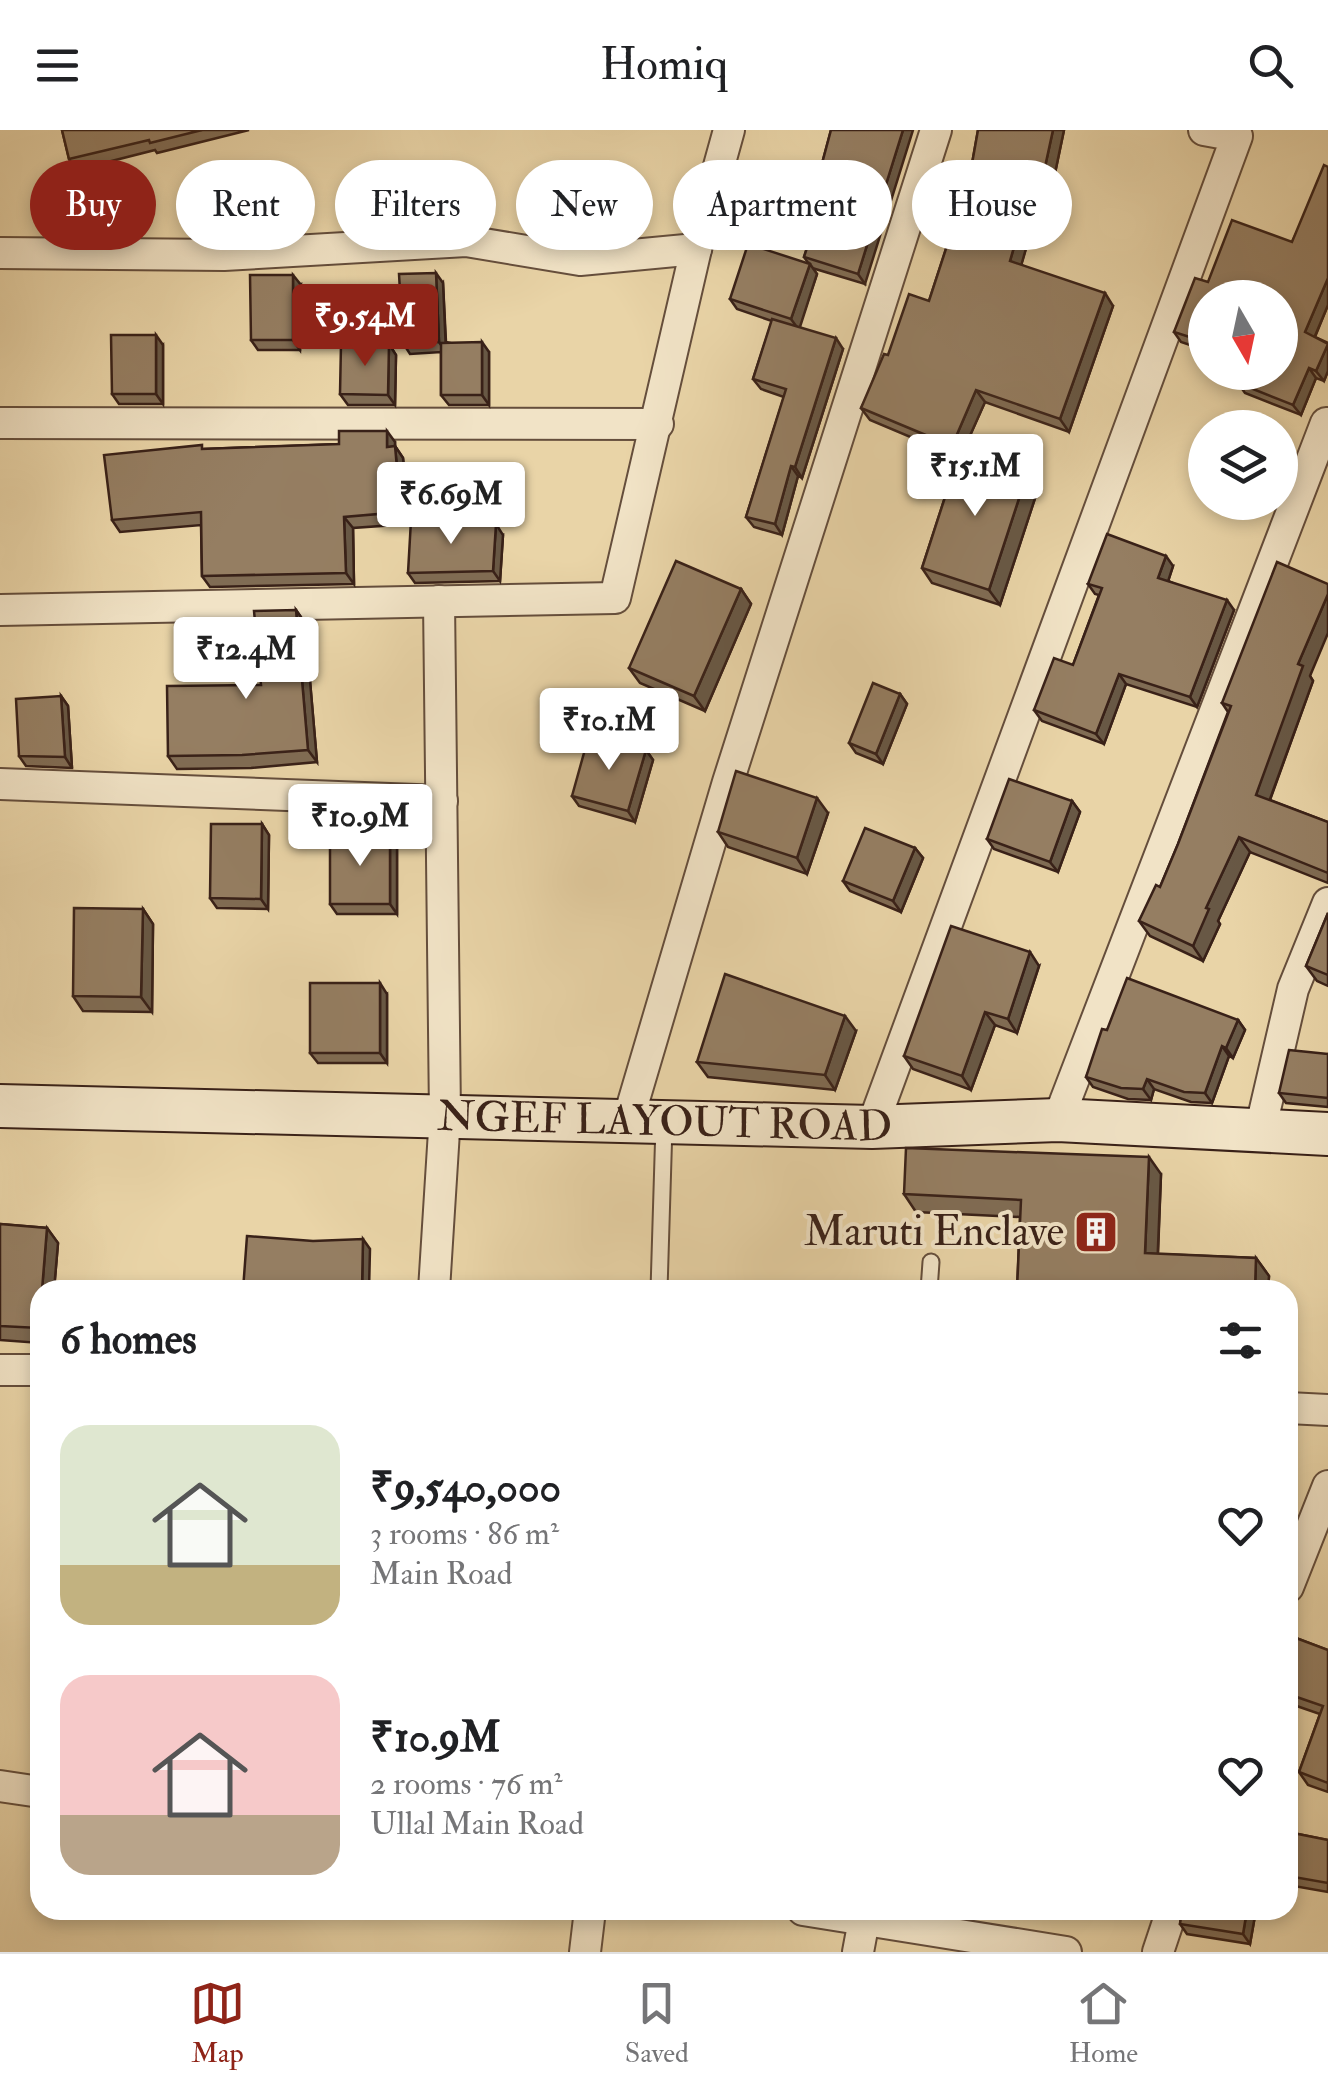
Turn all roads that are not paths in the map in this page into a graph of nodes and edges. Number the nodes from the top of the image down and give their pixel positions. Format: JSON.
{"nodes":[{"id":1,"x":729,"y":130,"type":"edge"},
{"id":2,"x":936,"y":130,"type":"edge"},
{"id":3,"x":1204,"y":130,"type":"edge"},
{"id":4,"x":1238,"y":133,"type":"edge"},
{"id":5,"x":721,"y":160,"type":"edge"},
{"id":6,"x":685,"y":250,"type":"edge"},
{"id":7,"x":696,"y":250,"type":"edge"},
{"id":8,"x":0,"y":253,"type":"edge"},
{"id":9,"x":1327,"y":421,"type":"edge"},
{"id":10,"x":0,"y":423,"type":"edge"},
{"id":11,"x":658,"y":424,"type":"junction"},
{"id":12,"x":440,"y":601,"type":"junction"},
{"id":13,"x":0,"y":610,"type":"edge"},
{"id":14,"x":0,"y":784,"type":"edge"},
{"id":15,"x":442,"y":802,"type":"junction"},
{"id":16,"x":1328,"y":903,"type":"edge"},
{"id":17,"x":0,"y":1106,"type":"edge"},
{"id":18,"x":444,"y":1114,"type":"junction"},
{"id":19,"x":646,"y":1120,"type":"junction"},
{"id":20,"x":1058,"y":1120,"type":"junction"},
{"id":21,"x":872,"y":1127,"type":"junction"},
{"id":22,"x":1260,"y":1131,"type":"junction"},
{"id":23,"x":1328,"y":1134,"type":"edge"},
{"id":24,"x":930,"y":1262,"type":"dead end"},
{"id":25,"x":435,"y":1280,"type":"edge"},
{"id":26,"x":658,"y":1280,"type":"edge"},
{"id":27,"x":929,"y":1280,"type":"edge"},
{"id":28,"x":0,"y":1370,"type":"edge"},
{"id":29,"x":30,"y":1370,"type":"edge"},
{"id":30,"x":1298,"y":1408,"type":"edge"},
{"id":31,"x":1328,"y":1410,"type":"edge"},
{"id":32,"x":1328,"y":1486,"type":"edge"},
{"id":33,"x":1298,"y":1562,"type":"edge"},
{"id":34,"x":0,"y":1786,"type":"edge"},
{"id":35,"x":30,"y":1790,"type":"edge"},
{"id":36,"x":589,"y":1920,"type":"edge"},
{"id":37,"x":864,"y":1920,"type":"joint"},
{"id":38,"x":1169,"y":1920,"type":"edge"},
{"id":39,"x":942,"y":1921,"type":"edge"},
{"id":40,"x":585,"y":1952,"type":"edge"},
{"id":41,"x":858,"y":1952,"type":"edge"},
{"id":42,"x":1066,"y":1952,"type":"edge"},
{"id":43,"x":1158,"y":1952,"type":"edge"}],
"edges":[{"from":1,"to":5,"type":"street"},
{"from":2,"to":19,"type":"street"},
{"from":3,"to":4,"type":"street"},
{"from":4,"to":21,"type":"street"},
{"from":6,"to":8,"type":"street"},
{"from":7,"to":11,"type":"street"},
{"from":9,"to":20,"type":"street"},
{"from":10,"to":11,"type":"street"},
{"from":11,"to":12,"type":"street"},
{"from":12,"to":13,"type":"street"},
{"from":12,"to":15,"type":"street"},
{"from":14,"to":15,"type":"street"},
{"from":15,"to":18,"type":"street"},
{"from":16,"to":22,"type":"street"},
{"from":17,"to":18,"type":"street","name":"NGEF LAYOUT ROAD"},
{"from":18,"to":19,"type":"street","name":"NGEF LAYOUT ROAD"},
{"from":18,"to":25,"type":"street"},
{"from":19,"to":21,"type":"street","name":"NGEF LAYOUT ROAD"},
{"from":19,"to":26,"type":"lane"},
{"from":20,"to":21,"type":"street","name":"NGEF LAYOUT ROAD"},
{"from":20,"to":22,"type":"street","name":"NGEF LAYOUT ROAD"},
{"from":22,"to":23,"type":"street","name":"NGEF LAYOUT ROAD"},
{"from":24,"to":27,"type":"lane"},
{"from":28,"to":29,"type":"street"},
{"from":30,"to":31,"type":"street"},
{"from":32,"to":33,"type":"street"},
{"from":34,"to":35,"type":"street"},
{"from":36,"to":40,"type":"street"},
{"from":37,"to":39,"type":"street"},
{"from":37,"to":41,"type":"street"},
{"from":38,"to":43,"type":"street"},
{"from":39,"to":42,"type":"street"}]}
